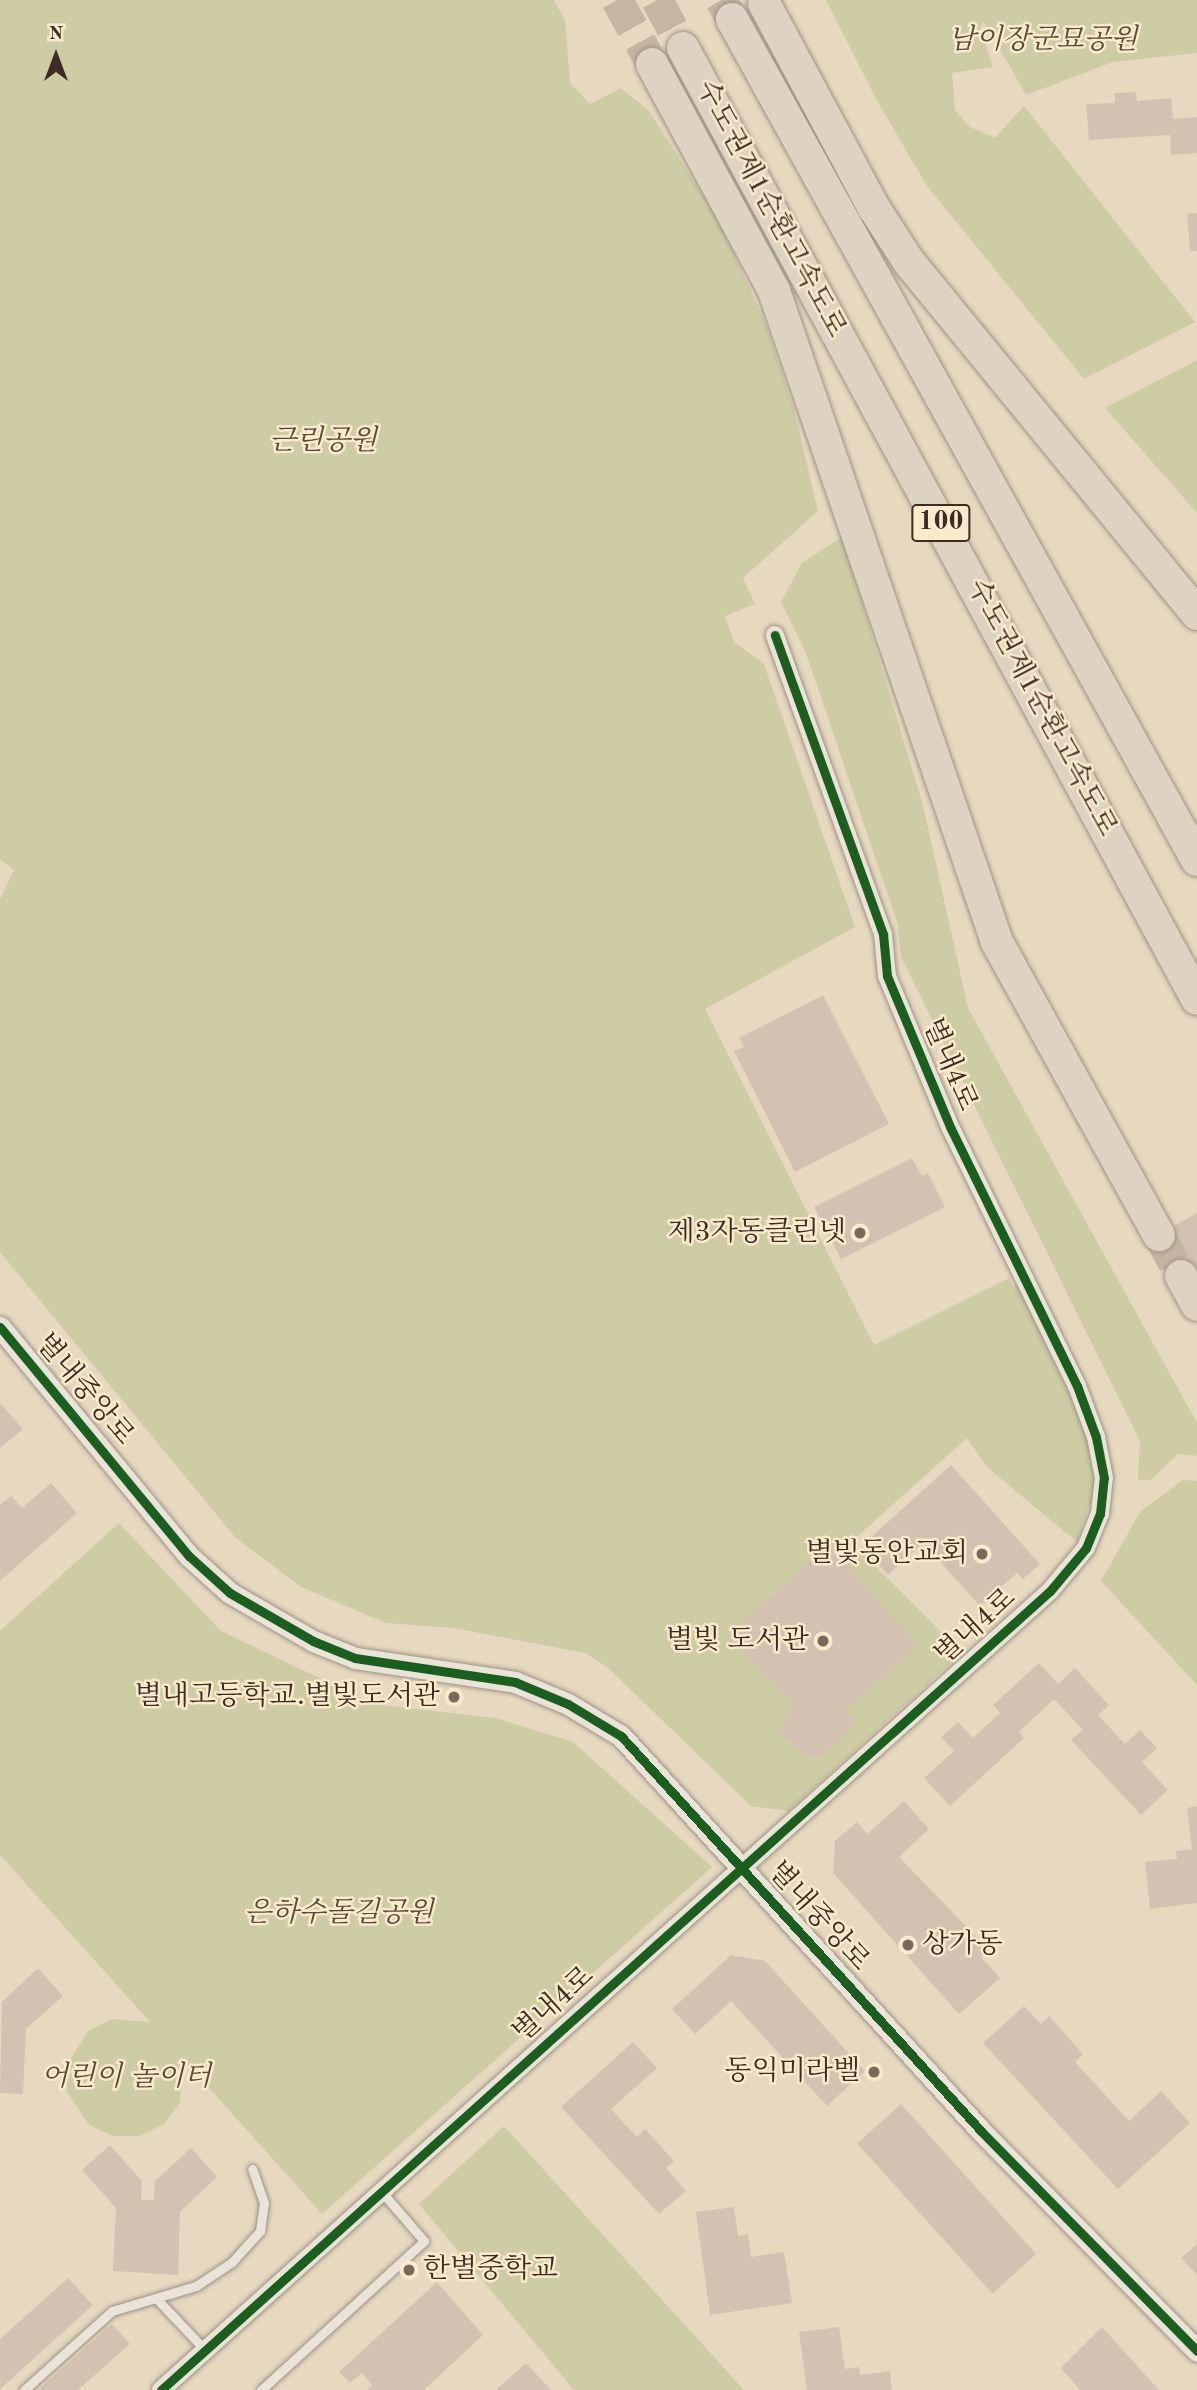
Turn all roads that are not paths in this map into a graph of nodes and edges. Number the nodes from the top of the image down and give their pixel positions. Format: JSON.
{"nodes":[{"id":1,"x":764,"y":3,"type":"tunnel mouth"},
{"id":2,"x":732,"y":19,"type":"tunnel mouth"},
{"id":3,"x":683,"y":48,"type":"tunnel mouth"},
{"id":4,"x":652,"y":64,"type":"tunnel mouth"},
{"id":5,"x":1197,"y":614,"type":"edge"},
{"id":6,"x":775,"y":635,"type":"dead end"},
{"id":7,"x":1197,"y":860,"type":"edge"},
{"id":8,"x":1197,"y":999,"type":"edge"},
{"id":9,"x":1159,"y":1235,"type":"tunnel mouth"},
{"id":10,"x":1181,"y":1276,"type":"tunnel mouth"},
{"id":11,"x":1197,"y":1305,"type":"edge"},
{"id":12,"x":0,"y":1328,"type":"edge"},
{"id":13,"x":741,"y":1867,"type":"junction"},
{"id":14,"x":252,"y":2169,"type":"dead end"},
{"id":15,"x":381,"y":2191,"type":"junction"},
{"id":16,"x":156,"y":2298,"type":"junction"},
{"id":17,"x":205,"y":2350,"type":"junction"},
{"id":18,"x":1197,"y":2351,"type":"edge"},
{"id":19,"x":24,"y":2390,"type":"edge"},
{"id":20,"x":161,"y":2390,"type":"edge"},
{"id":21,"x":261,"y":2390,"type":"edge"}],
"edges":[{"from":1,"to":5,"type":"highway"},
{"from":2,"to":7,"type":"highway","name":"수도권제1순환고속도로","number":"100"},
{"from":3,"to":8,"type":"highway","name":"수도권제1순환고속도로","number":"100"},
{"from":4,"to":9,"type":"highway"},
{"from":6,"to":13,"type":"street","name":"별내4로"},
{"from":10,"to":11,"type":"highway"},
{"from":12,"to":13,"type":"street","name":"별내중앙로"},
{"from":13,"to":15,"type":"street","name":"별내4로"},
{"from":13,"to":18,"type":"street","name":"별내중앙로"},
{"from":14,"to":16,"type":"lane"},
{"from":15,"to":17,"type":"street","name":"별내4로"},
{"from":15,"to":21,"type":"lane"},
{"from":16,"to":17,"type":"lane"},
{"from":16,"to":19,"type":"lane"},
{"from":17,"to":20,"type":"street","name":"별내4로"}]}
